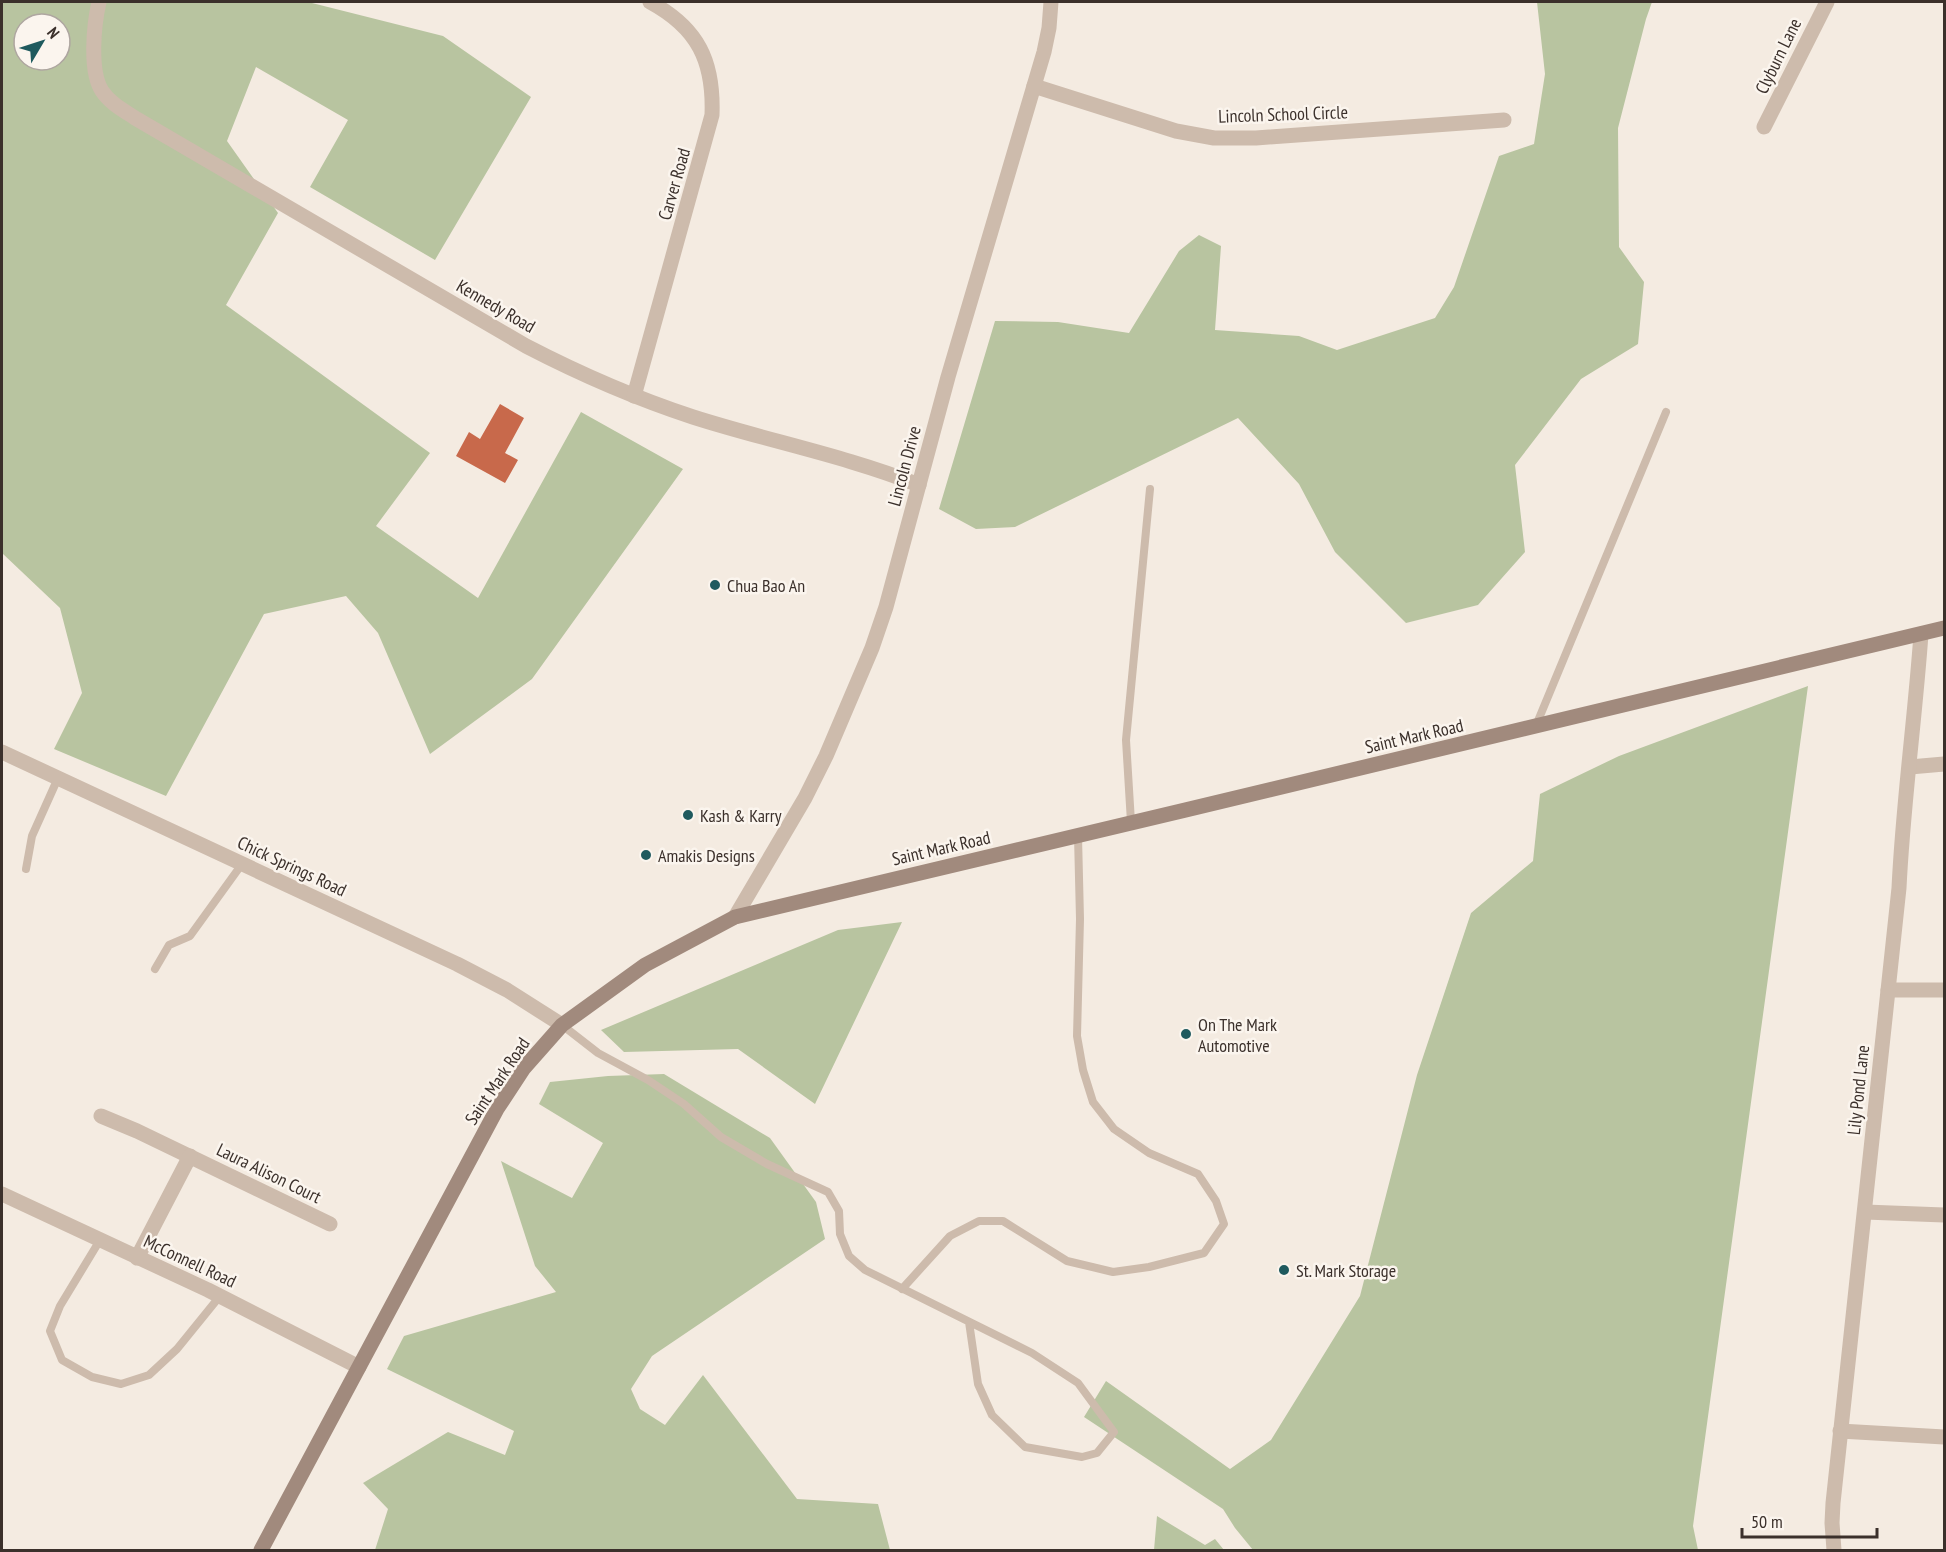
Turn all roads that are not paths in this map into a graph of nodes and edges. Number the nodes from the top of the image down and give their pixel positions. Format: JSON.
{"nodes":[{"id":1,"x":99,"y":2,"type":"edge"},
{"id":2,"x":650,"y":2,"type":"edge"},
{"id":3,"x":1051,"y":2,"type":"edge"},
{"id":4,"x":1827,"y":2,"type":"edge"},
{"id":5,"x":1034,"y":86,"type":"junction"},
{"id":6,"x":1504,"y":120,"type":"dead end"},
{"id":7,"x":1764,"y":127,"type":"dead end"},
{"id":8,"x":634,"y":396,"type":"junction"},
{"id":9,"x":1666,"y":412,"type":"dead end"},
{"id":10,"x":920,"y":485,"type":"junction"},
{"id":11,"x":1150,"y":489,"type":"dead end"},
{"id":12,"x":1944,"y":628,"type":"edge"},
{"id":13,"x":1921,"y":634,"type":"junction"},
{"id":14,"x":1534,"y":728,"type":"junction"},
{"id":15,"x":2,"y":752,"type":"edge"},
{"id":16,"x":1944,"y":764,"type":"edge"},
{"id":17,"x":1910,"y":767,"type":"junction"},
{"id":18,"x":58,"y":778,"type":"junction"},
{"id":19,"x":1131,"y":822,"type":"junction"},
{"id":20,"x":1078,"y":836,"type":"junction"},
{"id":21,"x":242,"y":864,"type":"junction"},
{"id":22,"x":26,"y":869,"type":"dead end"},
{"id":23,"x":735,"y":917,"type":"junction"},
{"id":24,"x":155,"y":969,"type":"dead end"},
{"id":25,"x":1888,"y":990,"type":"junction"},
{"id":26,"x":1944,"y":990,"type":"edge"},
{"id":27,"x":562,"y":1025,"type":"junction"},
{"id":28,"x":100,"y":1116,"type":"dead end"},
{"id":29,"x":190,"y":1156,"type":"junction"},
{"id":30,"x":2,"y":1194,"type":"edge"},
{"id":31,"x":1865,"y":1212,"type":"junction"},
{"id":32,"x":1944,"y":1215,"type":"edge"},
{"id":33,"x":330,"y":1224,"type":"dead end"},
{"id":34,"x":100,"y":1240,"type":"junction"},
{"id":35,"x":137,"y":1258,"type":"junction"},
{"id":36,"x":902,"y":1289,"type":"junction"},
{"id":37,"x":220,"y":1296,"type":"junction"},
{"id":38,"x":969,"y":1322,"type":"junction"},
{"id":39,"x":359,"y":1367,"type":"junction"},
{"id":40,"x":1840,"y":1431,"type":"junction"},
{"id":41,"x":1944,"y":1437,"type":"edge"},
{"id":42,"x":261,"y":1551,"type":"edge"},
{"id":43,"x":1834,"y":1551,"type":"edge"}],
"edges":[{"from":1,"to":8,"type":"street","name":"Kennedy Road"},
{"from":2,"to":8,"type":"street","name":"Carver Road"},
{"from":3,"to":5,"type":"street","name":"Lincoln Drive"},
{"from":4,"to":7,"type":"street","name":"Clyburn Lane"},
{"from":5,"to":6,"type":"street","name":"Lincoln School Circle"},
{"from":5,"to":10,"type":"street","name":"Lincoln Drive"},
{"from":8,"to":10,"type":"street","name":"Kennedy Road"},
{"from":9,"to":14,"type":"lane"},
{"from":10,"to":23,"type":"street","name":"Lincoln Drive"},
{"from":11,"to":19,"type":"lane"},
{"from":12,"to":13,"type":"street","name":"Saint Mark Road"},
{"from":13,"to":14,"type":"street","name":"Saint Mark Road"},
{"from":13,"to":17,"type":"street","name":"Lily Pond Lane"},
{"from":14,"to":19,"type":"street","name":"Saint Mark Road"},
{"from":15,"to":18,"type":"street","name":"Chick Springs Road"},
{"from":16,"to":17,"type":"street"},
{"from":17,"to":25,"type":"street","name":"Lily Pond Lane"},
{"from":18,"to":21,"type":"street","name":"Chick Springs Road"},
{"from":18,"to":22,"type":"lane"},
{"from":19,"to":20,"type":"street","name":"Saint Mark Road"},
{"from":20,"to":23,"type":"street","name":"Saint Mark Road"},
{"from":20,"to":36,"type":"lane"},
{"from":21,"to":24,"type":"lane"},
{"from":21,"to":27,"type":"street","name":"Chick Springs Road"},
{"from":23,"to":27,"type":"street","name":"Saint Mark Road"},
{"from":25,"to":26,"type":"street"},
{"from":25,"to":31,"type":"street","name":"Lily Pond Lane"},
{"from":27,"to":36,"type":"lane"},
{"from":27,"to":39,"type":"street","name":"Saint Mark Road"},
{"from":28,"to":29,"type":"street","name":"Laura Alison Court"},
{"from":29,"to":33,"type":"street","name":"Laura Alison Court"},
{"from":29,"to":35,"type":"street"},
{"from":30,"to":34,"type":"street","name":"McConnell Road"},
{"from":31,"to":32,"type":"street"},
{"from":31,"to":40,"type":"street","name":"Lily Pond Lane"},
{"from":34,"to":35,"type":"street","name":"McConnell Road"},
{"from":34,"to":37,"type":"lane"},
{"from":35,"to":37,"type":"street","name":"McConnell Road"},
{"from":36,"to":38,"type":"lane"},
{"from":37,"to":39,"type":"street","name":"McConnell Road"},
{"from":38,"to":38,"type":"lane"},
{"from":39,"to":42,"type":"street","name":"Saint Mark Road"},
{"from":40,"to":41,"type":"street"},
{"from":40,"to":43,"type":"street","name":"Lily Pond Lane"}]}
